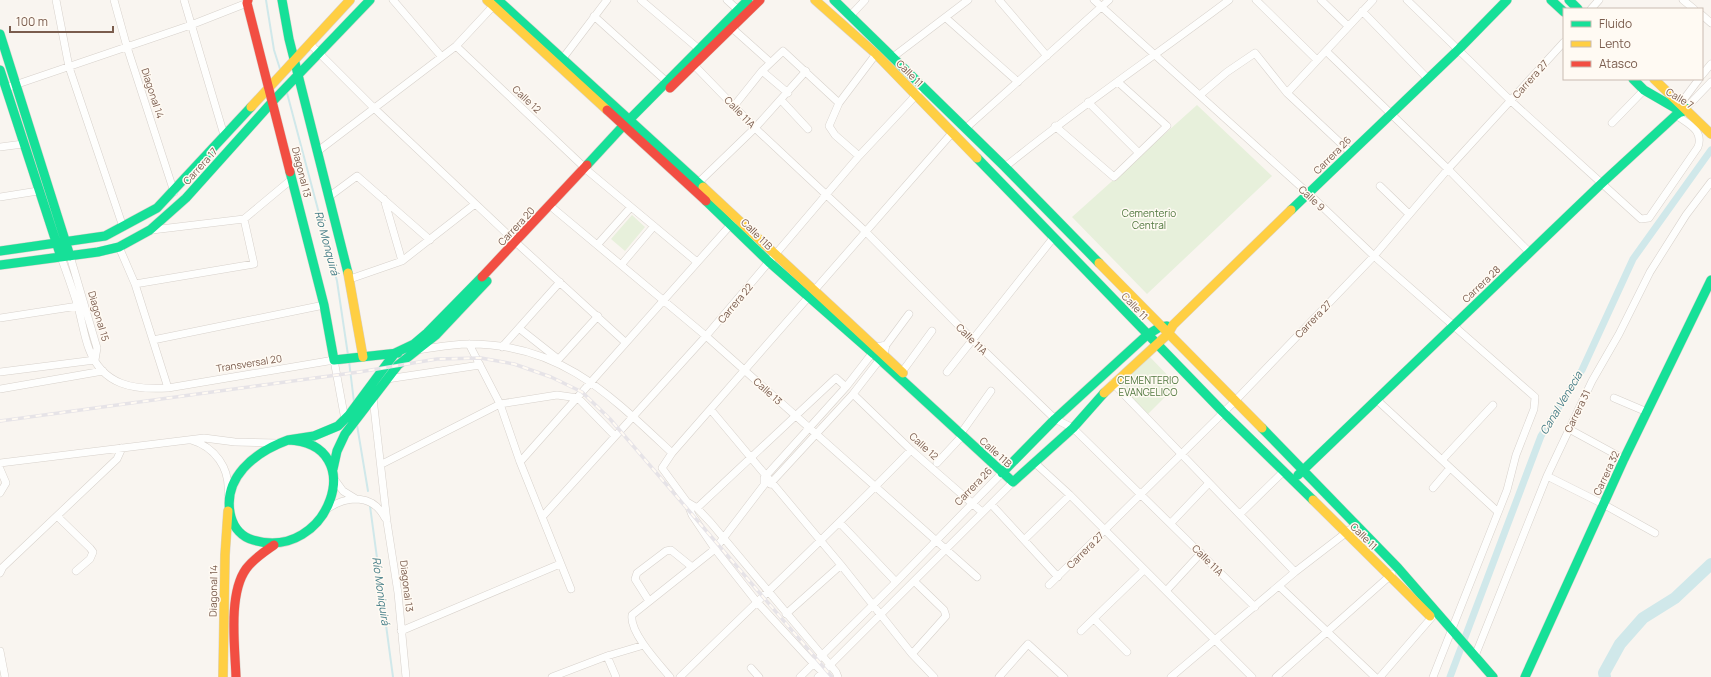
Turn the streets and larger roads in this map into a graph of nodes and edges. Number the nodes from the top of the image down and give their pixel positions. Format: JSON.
{"nodes":[{"id":1,"x":56,"y":0,"type":"edge"},
{"id":2,"x":114,"y":0,"type":"edge"},
{"id":3,"x":184,"y":0,"type":"edge"},
{"id":4,"x":282,"y":0,"type":"edge"},
{"id":5,"x":350,"y":0,"type":"edge"},
{"id":6,"x":370,"y":0,"type":"edge"},
{"id":7,"x":393,"y":0,"type":"edge"},
{"id":8,"x":607,"y":0,"type":"edge"},
{"id":9,"x":641,"y":0,"type":"edge"},
{"id":10,"x":727,"y":0,"type":"edge"},
{"id":11,"x":748,"y":0,"type":"edge"},
{"id":12,"x":760,"y":0,"type":"edge"},
{"id":13,"x":816,"y":0,"type":"edge"},
{"id":14,"x":834,"y":0,"type":"edge"},
{"id":15,"x":865,"y":0,"type":"edge"},
{"id":16,"x":968,"y":0,"type":"edge"},
{"id":17,"x":999,"y":0,"type":"edge"},
{"id":18,"x":1094,"y":0,"type":"edge"},
{"id":19,"x":1109,"y":0,"type":"edge"},
{"id":20,"x":1229,"y":0,"type":"edge"},
{"id":21,"x":1256,"y":0,"type":"edge"},
{"id":22,"x":1322,"y":0,"type":"edge"},
{"id":23,"x":1373,"y":0,"type":"edge"},
{"id":24,"x":1407,"y":0,"type":"edge"},
{"id":25,"x":1507,"y":0,"type":"edge"},
{"id":26,"x":1551,"y":0,"type":"edge"},
{"id":27,"x":1569,"y":0,"type":"edge"},
{"id":28,"x":1599,"y":0,"type":"edge"},
{"id":29,"x":1683,"y":0,"type":"edge"},
{"id":30,"x":247,"y":1,"type":"edge"},
{"id":31,"x":495,"y":1,"type":"edge"},
{"id":32,"x":1101,"y":7,"type":"junction"},
{"id":33,"x":1577,"y":8,"type":"edge"},
{"id":34,"x":1592,"y":8,"type":"edge"},
{"id":35,"x":1693,"y":8,"type":"edge"},
{"id":36,"x":738,"y":10,"type":"junction"},
{"id":37,"x":1362,"y":11,"type":"junction"},
{"id":38,"x":1563,"y":11,"type":"edge"},
{"id":39,"x":850,"y":15,"type":"junction"},
{"id":40,"x":594,"y":16,"type":"junction"},
{"id":41,"x":1703,"y":17,"type":"edge"},
{"id":42,"x":946,"y":18,"type":"junction"},
{"id":43,"x":1711,"y":23,"type":"edge"},
{"id":44,"x":191,"y":25,"type":"junction"},
{"id":45,"x":1348,"y":26,"type":"junction"},
{"id":46,"x":732,"y":28,"type":"junction"},
{"id":47,"x":0,"y":34,"type":"edge"},
{"id":48,"x":1563,"y":43,"type":"edge"},
{"id":49,"x":310,"y":44,"type":"junction"},
{"id":50,"x":456,"y":46,"type":"junction"},
{"id":51,"x":127,"y":47,"type":"junction"},
{"id":52,"x":1459,"y":49,"type":"junction"},
{"id":53,"x":700,"y":50,"type":"junction"},
{"id":54,"x":1326,"y":51,"type":"junction"},
{"id":55,"x":320,"y":54,"type":"junction"},
{"id":56,"x":876,"y":54,"type":"junction"},
{"id":57,"x":441,"y":56,"type":"junction"},
{"id":58,"x":1047,"y":56,"type":"junction"},
{"id":59,"x":1155,"y":56,"type":"junction"},
{"id":60,"x":893,"y":57,"type":"junction"},
{"id":61,"x":1317,"y":60,"type":"junction"},
{"id":62,"x":560,"y":62,"type":"junction"},
{"id":63,"x":770,"y":62,"type":"junction"},
{"id":64,"x":292,"y":63,"type":"junction"},
{"id":65,"x":1711,"y":64,"type":"edge"},
{"id":66,"x":694,"y":65,"type":"junction"},
{"id":67,"x":69,"y":67,"type":"junction"},
{"id":68,"x":0,"y":70,"type":"edge"},
{"id":69,"x":762,"y":71,"type":"junction"},
{"id":70,"x":806,"y":71,"type":"junction"},
{"id":71,"x":1703,"y":73,"type":"edge"},
{"id":72,"x":297,"y":77,"type":"junction"},
{"id":73,"x":1428,"y":79,"type":"junction"},
{"id":74,"x":1634,"y":80,"type":"edge"},
{"id":75,"x":1655,"y":80,"type":"edge"},
{"id":76,"x":1698,"y":80,"type":"edge"},
{"id":77,"x":667,"y":82,"type":"junction"},
{"id":78,"x":1018,"y":82,"type":"junction"},
{"id":79,"x":1118,"y":82,"type":"junction"},
{"id":80,"x":1711,"y":82,"type":"edge"},
{"id":81,"x":16,"y":85,"type":"junction"},
{"id":82,"x":272,"y":85,"type":"junction"},
{"id":83,"x":924,"y":87,"type":"junction"},
{"id":84,"x":6,"y":88,"type":"junction"},
{"id":85,"x":1644,"y":90,"type":"junction"},
{"id":86,"x":788,"y":93,"type":"junction"},
{"id":87,"x":1287,"y":93,"type":"junction"},
{"id":88,"x":916,"y":95,"type":"junction"},
{"id":89,"x":1200,"y":95,"type":"junction"},
{"id":90,"x":276,"y":99,"type":"junction"},
{"id":91,"x":782,"y":100,"type":"junction"},
{"id":92,"x":1511,"y":101,"type":"junction"},
{"id":93,"x":1088,"y":102,"type":"junction"},
{"id":94,"x":839,"y":103,"type":"junction"},
{"id":95,"x":734,"y":106,"type":"junction"},
{"id":96,"x":374,"y":108,"type":"junction"},
{"id":97,"x":1680,"y":109,"type":"junction"},
{"id":98,"x":1390,"y":115,"type":"junction"},
{"id":99,"x":1612,"y":124,"type":"dead end"},
{"id":100,"x":629,"y":125,"type":"junction"},
{"id":101,"x":1055,"y":126,"type":"junction"},
{"id":102,"x":755,"y":128,"type":"junction"},
{"id":103,"x":966,"y":128,"type":"junction"},
{"id":104,"x":808,"y":129,"type":"dead end"},
{"id":105,"x":1706,"y":132,"type":"edge"},
{"id":106,"x":952,"y":133,"type":"junction"},
{"id":107,"x":224,"y":135,"type":"junction"},
{"id":108,"x":23,"y":144,"type":"junction"},
{"id":109,"x":0,"y":147,"type":"edge"},
{"id":110,"x":318,"y":151,"type":"junction"},
{"id":111,"x":1350,"y":152,"type":"junction"},
{"id":112,"x":1139,"y":153,"type":"junction"},
{"id":113,"x":859,"y":156,"type":"junction"},
{"id":114,"x":1004,"y":167,"type":"junction"},
{"id":115,"x":586,"y":169,"type":"junction"},
{"id":116,"x":1448,"y":169,"type":"junction"},
{"id":117,"x":292,"y":179,"type":"junction"},
{"id":118,"x":698,"y":182,"type":"junction"},
{"id":119,"x":1711,"y":182,"type":"edge"},
{"id":120,"x":1601,"y":184,"type":"junction"},
{"id":121,"x":1380,"y":186,"type":"dead end"},
{"id":122,"x":38,"y":191,"type":"junction"},
{"id":123,"x":174,"y":192,"type":"junction"},
{"id":124,"x":1309,"y":194,"type":"junction"},
{"id":125,"x":826,"y":195,"type":"junction"},
{"id":126,"x":330,"y":196,"type":"junction"},
{"id":127,"x":0,"y":197,"type":"edge"},
{"id":128,"x":384,"y":198,"type":"junction"},
{"id":129,"x":475,"y":204,"type":"junction"},
{"id":130,"x":631,"y":207,"type":"junction"},
{"id":131,"x":554,"y":209,"type":"junction"},
{"id":132,"x":1409,"y":214,"type":"junction"},
{"id":133,"x":244,"y":219,"type":"junction"},
{"id":134,"x":734,"y":221,"type":"junction"},
{"id":135,"x":654,"y":226,"type":"junction"},
{"id":136,"x":123,"y":227,"type":"junction"},
{"id":137,"x":150,"y":230,"type":"junction"},
{"id":138,"x":866,"y":232,"type":"junction"},
{"id":139,"x":1054,"y":237,"type":"junction"},
{"id":140,"x":430,"y":240,"type":"junction"},
{"id":141,"x":55,"y":243,"type":"junction"},
{"id":142,"x":66,"y":243,"type":"junction"},
{"id":143,"x":518,"y":244,"type":"junction"},
{"id":144,"x":598,"y":244,"type":"junction"},
{"id":145,"x":120,"y":246,"type":"junction"},
{"id":146,"x":0,"y":251,"type":"edge"},
{"id":147,"x":1530,"y":253,"type":"junction"},
{"id":148,"x":776,"y":254,"type":"junction"},
{"id":149,"x":70,"y":256,"type":"junction"},
{"id":150,"x":1374,"y":256,"type":"junction"},
{"id":151,"x":61,"y":258,"type":"junction"},
{"id":152,"x":402,"y":261,"type":"junction"},
{"id":153,"x":697,"y":262,"type":"junction"},
{"id":154,"x":769,"y":262,"type":"junction"},
{"id":155,"x":0,"y":265,"type":"edge"},
{"id":156,"x":622,"y":265,"type":"junction"},
{"id":157,"x":350,"y":279,"type":"junction"},
{"id":158,"x":1711,"y":280,"type":"edge"},
{"id":159,"x":560,"y":282,"type":"junction"},
{"id":160,"x":135,"y":284,"type":"junction"},
{"id":161,"x":810,"y":294,"type":"junction"},
{"id":162,"x":663,"y":300,"type":"junction"},
{"id":163,"x":324,"y":305,"type":"junction"},
{"id":164,"x":78,"y":306,"type":"junction"},
{"id":165,"x":909,"y":314,"type":"dead end"},
{"id":166,"x":598,"y":316,"type":"junction"},
{"id":167,"x":0,"y":318,"type":"edge"},
{"id":168,"x":1173,"y":325,"type":"junction"},
{"id":169,"x":1454,"y":325,"type":"junction"},
{"id":170,"x":1160,"y":327,"type":"junction"},
{"id":171,"x":520,"y":329,"type":"junction"},
{"id":172,"x":932,"y":331,"type":"dead end"},
{"id":173,"x":1168,"y":334,"type":"junction"},
{"id":174,"x":436,"y":335,"type":"junction"},
{"id":175,"x":1147,"y":335,"type":"junction"},
{"id":176,"x":706,"y":336,"type":"junction"},
{"id":177,"x":153,"y":340,"type":"junction"},
{"id":178,"x":973,"y":340,"type":"junction"},
{"id":179,"x":626,"y":342,"type":"junction"},
{"id":180,"x":469,"y":344,"type":"junction"},
{"id":181,"x":1157,"y":344,"type":"junction"},
{"id":182,"x":448,"y":346,"type":"junction"},
{"id":183,"x":502,"y":347,"type":"junction"},
{"id":184,"x":416,"y":350,"type":"junction"},
{"id":185,"x":880,"y":352,"type":"junction"},
{"id":186,"x":396,"y":353,"type":"junction"},
{"id":187,"x":360,"y":357,"type":"junction"},
{"id":188,"x":95,"y":360,"type":"junction"},
{"id":189,"x":336,"y":360,"type":"junction"},
{"id":190,"x":557,"y":360,"type":"junction"},
{"id":191,"x":480,"y":365,"type":"junction"},
{"id":192,"x":744,"y":370,"type":"junction"},
{"id":193,"x":103,"y":371,"type":"junction"},
{"id":194,"x":0,"y":372,"type":"edge"},
{"id":195,"x":902,"y":372,"type":"junction"},
{"id":196,"x":947,"y":372,"type":"dead end"},
{"id":197,"x":387,"y":379,"type":"junction"},
{"id":198,"x":592,"y":382,"type":"junction"},
{"id":199,"x":1113,"y":383,"type":"junction"},
{"id":200,"x":846,"y":387,"type":"junction"},
{"id":201,"x":168,"y":388,"type":"junction"},
{"id":202,"x":0,"y":389,"type":"edge"},
{"id":203,"x":991,"y":390,"type":"dead end"},
{"id":204,"x":854,"y":394,"type":"junction"},
{"id":205,"x":373,"y":398,"type":"junction"},
{"id":206,"x":578,"y":398,"type":"junction"},
{"id":207,"x":1614,"y":398,"type":"dead end"},
{"id":208,"x":1377,"y":400,"type":"junction"},
{"id":209,"x":1235,"y":401,"type":"junction"},
{"id":210,"x":363,"y":404,"type":"junction"},
{"id":211,"x":500,"y":404,"type":"junction"},
{"id":212,"x":1492,"y":405,"type":"dead end"},
{"id":213,"x":711,"y":410,"type":"junction"},
{"id":214,"x":1223,"y":412,"type":"junction"},
{"id":215,"x":1647,"y":412,"type":"junction"},
{"id":216,"x":795,"y":415,"type":"junction"},
{"id":217,"x":634,"y":418,"type":"junction"},
{"id":218,"x":349,"y":419,"type":"junction"},
{"id":219,"x":1056,"y":419,"type":"junction"},
{"id":220,"x":809,"y":428,"type":"junction"},
{"id":221,"x":1073,"y":428,"type":"junction"},
{"id":222,"x":1569,"y":429,"type":"junction"},
{"id":223,"x":963,"y":432,"type":"junction"},
{"id":224,"x":816,"y":434,"type":"junction"},
{"id":225,"x":615,"y":436,"type":"junction"},
{"id":226,"x":187,"y":439,"type":"junction"},
{"id":227,"x":288,"y":440,"type":"junction"},
{"id":228,"x":277,"y":442,"type":"junction"},
{"id":229,"x":122,"y":448,"type":"junction"},
{"id":230,"x":911,"y":450,"type":"junction"},
{"id":231,"x":672,"y":453,"type":"junction"},
{"id":232,"x":1180,"y":455,"type":"junction"},
{"id":233,"x":752,"y":457,"type":"junction"},
{"id":234,"x":1624,"y":459,"type":"junction"},
{"id":235,"x":1442,"y":460,"type":"junction"},
{"id":236,"x":520,"y":462,"type":"junction"},
{"id":237,"x":0,"y":463,"type":"edge"},
{"id":238,"x":937,"y":463,"type":"dead end"},
{"id":239,"x":1035,"y":463,"type":"junction"},
{"id":240,"x":382,"y":464,"type":"junction"},
{"id":241,"x":1450,"y":468,"type":"junction"},
{"id":242,"x":0,"y":469,"type":"edge"},
{"id":243,"x":1004,"y":470,"type":"junction"},
{"id":244,"x":1304,"y":470,"type":"junction"},
{"id":245,"x":1284,"y":471,"type":"junction"},
{"id":246,"x":334,"y":473,"type":"junction"},
{"id":247,"x":766,"y":476,"type":"junction"},
{"id":248,"x":1547,"y":476,"type":"junction"},
{"id":249,"x":1294,"y":479,"type":"junction"},
{"id":250,"x":1015,"y":480,"type":"junction"},
{"id":251,"x":772,"y":482,"type":"junction"},
{"id":252,"x":1209,"y":483,"type":"junction"},
{"id":253,"x":764,"y":485,"type":"junction"},
{"id":254,"x":876,"y":487,"type":"junction"},
{"id":255,"x":1433,"y":488,"type":"dead end"},
{"id":256,"x":0,"y":493,"type":"edge"},
{"id":257,"x":1141,"y":493,"type":"junction"},
{"id":258,"x":228,"y":495,"type":"junction"},
{"id":259,"x":1070,"y":495,"type":"junction"},
{"id":260,"x":360,"y":500,"type":"junction"},
{"id":261,"x":687,"y":502,"type":"junction"},
{"id":262,"x":972,"y":503,"type":"junction"},
{"id":263,"x":991,"y":504,"type":"junction"},
{"id":264,"x":1604,"y":504,"type":"junction"},
{"id":265,"x":229,"y":505,"type":"junction"},
{"id":266,"x":697,"y":508,"type":"junction"},
{"id":267,"x":327,"y":509,"type":"junction"},
{"id":268,"x":982,"y":512,"type":"junction"},
{"id":269,"x":1498,"y":512,"type":"junction"},
{"id":270,"x":1240,"y":514,"type":"junction"},
{"id":271,"x":57,"y":516,"type":"junction"},
{"id":272,"x":544,"y":516,"type":"junction"},
{"id":273,"x":387,"y":522,"type":"junction"},
{"id":274,"x":1171,"y":523,"type":"junction"},
{"id":275,"x":840,"y":524,"type":"junction"},
{"id":276,"x":1356,"y":525,"type":"junction"},
{"id":277,"x":1104,"y":530,"type":"junction"},
{"id":278,"x":1346,"y":533,"type":"junction"},
{"id":279,"x":1655,"y":533,"type":"dead end"},
{"id":280,"x":723,"y":538,"type":"junction"},
{"id":281,"x":936,"y":540,"type":"junction"},
{"id":282,"x":1024,"y":540,"type":"junction"},
{"id":283,"x":821,"y":541,"type":"junction"},
{"id":284,"x":274,"y":546,"type":"junction"},
{"id":285,"x":946,"y":548,"type":"junction"},
{"id":286,"x":715,"y":549,"type":"junction"},
{"id":287,"x":1201,"y":553,"type":"junction"},
{"id":288,"x":560,"y":564,"type":"junction"},
{"id":289,"x":841,"y":565,"type":"junction"},
{"id":290,"x":692,"y":567,"type":"junction"},
{"id":291,"x":1398,"y":568,"type":"junction"},
{"id":292,"x":1144,"y":570,"type":"junction"},
{"id":293,"x":76,"y":571,"type":"dead end"},
{"id":294,"x":1295,"y":572,"type":"junction"},
{"id":295,"x":0,"y":573,"type":"edge"},
{"id":296,"x":978,"y":577,"type":"dead end"},
{"id":297,"x":1058,"y":577,"type":"junction"},
{"id":298,"x":1389,"y":577,"type":"junction"},
{"id":299,"x":914,"y":581,"type":"junction"},
{"id":300,"x":896,"y":582,"type":"junction"},
{"id":301,"x":1049,"y":585,"type":"dead end"},
{"id":302,"x":1279,"y":586,"type":"junction"},
{"id":303,"x":571,"y":589,"type":"dead end"},
{"id":304,"x":767,"y":591,"type":"junction"},
{"id":305,"x":1166,"y":591,"type":"junction"},
{"id":306,"x":649,"y":601,"type":"junction"},
{"id":307,"x":756,"y":601,"type":"junction"},
{"id":308,"x":873,"y":605,"type":"junction"},
{"id":309,"x":1255,"y":607,"type":"junction"},
{"id":310,"x":1432,"y":613,"type":"junction"},
{"id":311,"x":786,"y":614,"type":"junction"},
{"id":312,"x":881,"y":614,"type":"junction"},
{"id":313,"x":1094,"y":619,"type":"junction"},
{"id":314,"x":401,"y":631,"type":"junction"},
{"id":315,"x":1081,"y":631,"type":"dead end"},
{"id":316,"x":1329,"y":632,"type":"junction"},
{"id":317,"x":1454,"y":634,"type":"junction"},
{"id":318,"x":1216,"y":641,"type":"junction"},
{"id":319,"x":644,"y":645,"type":"junction"},
{"id":320,"x":0,"y":651,"type":"edge"},
{"id":321,"x":1127,"y":652,"type":"dead end"},
{"id":322,"x":912,"y":654,"type":"junction"},
{"id":323,"x":821,"y":655,"type":"junction"},
{"id":324,"x":607,"y":656,"type":"junction"},
{"id":325,"x":1475,"y":656,"type":"junction"},
{"id":326,"x":813,"y":663,"type":"junction"},
{"id":327,"x":830,"y":665,"type":"junction"},
{"id":328,"x":751,"y":668,"type":"dead end"},
{"id":329,"x":823,"y":676,"type":"edge"},
{"id":330,"x":5,"y":677,"type":"edge"},
{"id":331,"x":223,"y":677,"type":"edge"},
{"id":332,"x":236,"y":677,"type":"edge"},
{"id":333,"x":406,"y":677,"type":"edge"},
{"id":334,"x":552,"y":677,"type":"edge"},
{"id":335,"x":616,"y":677,"type":"edge"},
{"id":336,"x":670,"y":677,"type":"edge"},
{"id":337,"x":680,"y":677,"type":"edge"},
{"id":338,"x":759,"y":677,"type":"edge"},
{"id":339,"x":800,"y":677,"type":"edge"},
{"id":340,"x":838,"y":677,"type":"edge"},
{"id":341,"x":934,"y":677,"type":"edge"},
{"id":342,"x":1000,"y":677,"type":"edge"},
{"id":343,"x":1064,"y":677,"type":"edge"},
{"id":344,"x":1171,"y":677,"type":"edge"},
{"id":345,"x":1252,"y":677,"type":"edge"},
{"id":346,"x":1276,"y":677,"type":"edge"},
{"id":347,"x":1375,"y":677,"type":"edge"},
{"id":348,"x":1380,"y":677,"type":"edge"},
{"id":349,"x":1433,"y":677,"type":"edge"},
{"id":350,"x":1493,"y":677,"type":"edge"},
{"id":351,"x":1526,"y":677,"type":"edge"}],
"edges":[{"from":1,"to":67,"type":"street"},
{"from":2,"to":51,"type":"street","name":"Diagonal 14"},
{"from":3,"to":44,"type":"street"},
{"from":4,"to":64,"type":"street"},
{"from":5,"to":49,"type":"street","name":"Carrera 17"},
{"from":6,"to":55,"type":"street","name":"Carrera 17"},
{"from":7,"to":57,"type":"street"},
{"from":8,"to":40,"type":"street"},
{"from":9,"to":53,"type":"street"},
{"from":10,"to":36,"type":"street"},
{"from":11,"to":36,"type":"street","name":"Carrera 20"},
{"from":12,"to":46,"type":"street","name":"Carrera 20"},
{"from":13,"to":56,"type":"street","name":"Calle 11"},
{"from":14,"to":39,"type":"street","name":"Calle 11"},
{"from":15,"to":39,"type":"street"},
{"from":16,"to":42,"type":"street"},
{"from":17,"to":58,"type":"street"},
{"from":18,"to":32,"type":"street","name":"Calle 9"},
{"from":19,"to":32,"type":"street"},
{"from":20,"to":59,"type":"street"},
{"from":21,"to":61,"type":"street"},
{"from":22,"to":45,"type":"street"},
{"from":23,"to":37,"type":"street"},
{"from":24,"to":52,"type":"street"},
{"from":25,"to":52,"type":"street","name":"Carrera 26"},
{"from":26,"to":38,"type":"street"},
{"from":27,"to":33,"type":"street"},
{"from":28,"to":34,"type":"street"},
{"from":29,"to":35,"type":"street"},
{"from":30,"to":44,"type":"street"},
{"from":30,"to":82,"type":"street","name":"Diagonal 13"},
{"from":31,"to":50,"type":"street"},
{"from":31,"to":62,"type":"street","name":"Calle 11B"},
{"from":32,"to":58,"type":"street"},
{"from":32,"to":59,"type":"street","name":"Calle 9"},
{"from":36,"to":53,"type":"street","name":"Carrera 20"},
{"from":37,"to":45,"type":"street"},
{"from":37,"to":73,"type":"street"},
{"from":39,"to":60,"type":"street","name":"Calle 11"},
{"from":40,"to":62,"type":"street"},
{"from":40,"to":77,"type":"street"},
{"from":41,"to":43,"type":"street"},
{"from":42,"to":60,"type":"street"},
{"from":42,"to":78,"type":"street"},
{"from":44,"to":51,"type":"street"},
{"from":44,"to":107,"type":"street"},
{"from":45,"to":54,"type":"street"},
{"from":46,"to":63,"type":"street"},
{"from":46,"to":66,"type":"street","name":"Carrera 20"},
{"from":47,"to":81,"type":"street","name":"Diagonal 15"},
{"from":48,"to":92,"type":"street","name":"Carrera 27"},
{"from":49,"to":55,"type":"street"},
{"from":49,"to":64,"type":"street","name":"Carrera 17"},
{"from":50,"to":57,"type":"street"},
{"from":50,"to":115,"type":"street","name":"Calle 12"},
{"from":51,"to":67,"type":"street"},
{"from":51,"to":123,"type":"street","name":"Diagonal 14"},
{"from":52,"to":73,"type":"street","name":"Carrera 26"},
{"from":52,"to":92,"type":"street"},
{"from":53,"to":77,"type":"street","name":"Carrera 20"},
{"from":54,"to":61,"type":"street"},
{"from":54,"to":98,"type":"street"},
{"from":55,"to":72,"type":"street","name":"Carrera 17"},
{"from":55,"to":96,"type":"street"},
{"from":56,"to":88,"type":"street","name":"Calle 11"},
{"from":56,"to":94,"type":"street"},
{"from":57,"to":96,"type":"street"},
{"from":58,"to":78,"type":"street"},
{"from":59,"to":79,"type":"street"},
{"from":59,"to":89,"type":"street","name":"Calle 9"},
{"from":60,"to":83,"type":"street","name":"Calle 11"},
{"from":61,"to":87,"type":"street"},
{"from":62,"to":100,"type":"street","name":"Calle 11B"},
{"from":63,"to":69,"type":"street"},
{"from":63,"to":70,"type":"street"},
{"from":64,"to":72,"type":"street","name":"Diagonal 13"},
{"from":64,"to":82,"type":"street","name":"Carrera 17"},
{"from":65,"to":71,"type":"street","name":"Carrera 28"},
{"from":66,"to":95,"type":"street","name":"Calle 11A"},
{"from":66,"to":100,"type":"street","name":"Carrera 20"},
{"from":67,"to":81,"type":"street"},
{"from":67,"to":136,"type":"street"},
{"from":68,"to":84,"type":"street","name":"Diagonal 15"},
{"from":69,"to":86,"type":"street"},
{"from":69,"to":95,"type":"street"},
{"from":70,"to":86,"type":"street"},
{"from":70,"to":94,"type":"street"},
{"from":72,"to":90,"type":"street","name":"Carrera 17"},
{"from":72,"to":110,"type":"street","name":"Diagonal 13"},
{"from":73,"to":98,"type":"street","name":"Carrera 26"},
{"from":74,"to":85,"type":"street","name":"Calle 7"},
{"from":75,"to":97,"type":"street","name":"Calle 7"},
{"from":76,"to":97,"type":"street","name":"Carrera 28"},
{"from":77,"to":100,"type":"street","name":"Carrera 20"},
{"from":78,"to":103,"type":"street"},
{"from":79,"to":93,"type":"street"},
{"from":79,"to":112,"type":"street"},
{"from":80,"to":97,"type":"street","name":"Carrera 28"},
{"from":81,"to":84,"type":"street"},
{"from":81,"to":142,"type":"street","name":"Diagonal 15"},
{"from":82,"to":90,"type":"street","name":"Diagonal 13"},
{"from":82,"to":107,"type":"street","name":"Carrera 17"},
{"from":83,"to":88,"type":"street","name":"Carrera 22"},
{"from":83,"to":103,"type":"street","name":"Calle 11"},
{"from":84,"to":108,"type":"street","name":"Diagonal 15"},
{"from":85,"to":97,"type":"street","name":"Calle 7"},
{"from":85,"to":99,"type":"street"},
{"from":86,"to":91,"type":"street"},
{"from":87,"to":89,"type":"street"},
{"from":87,"to":111,"type":"street"},
{"from":88,"to":106,"type":"street","name":"Calle 11"},
{"from":88,"to":113,"type":"street","name":"Carrera 22"},
{"from":89,"to":124,"type":"street","name":"Calle 9"},
{"from":90,"to":117,"type":"street","name":"Diagonal 13"},
{"from":90,"to":137,"type":"street","name":"Carrera 17"},
{"from":91,"to":102,"type":"street"},
{"from":91,"to":104,"type":"street"},
{"from":92,"to":116,"type":"street","name":"Carrera 27"},
{"from":92,"to":120,"type":"street"},
{"from":93,"to":101,"type":"street"},
{"from":93,"to":112,"type":"street"},
{"from":94,"to":113,"type":"street"},
{"from":95,"to":102,"type":"street","name":"Calle 11A"},
{"from":96,"to":110,"type":"street"},
{"from":96,"to":129,"type":"street"},
{"from":97,"to":105,"type":"street"},
{"from":97,"to":105,"type":"street","name":"Calle 7"},
{"from":97,"to":120,"type":"street","name":"Carrera 28"},
{"from":98,"to":111,"type":"street","name":"Carrera 26"},
{"from":98,"to":116,"type":"street"},
{"from":100,"to":115,"type":"street","name":"Carrera 20"},
{"from":100,"to":118,"type":"street","name":"Calle 11B"},
{"from":100,"to":134,"type":"street","name":"Calle 11B"},
{"from":101,"to":112,"type":"street"},
{"from":101,"to":114,"type":"street"},
{"from":102,"to":118,"type":"street"},
{"from":102,"to":125,"type":"street","name":"Calle 11A"},
{"from":103,"to":114,"type":"street","name":"Calle 11"},
{"from":105,"to":120,"type":"street"},
{"from":106,"to":138,"type":"street"},
{"from":106,"to":139,"type":"street","name":"Calle 11"},
{"from":107,"to":123,"type":"street","name":"Carrera 17"},
{"from":108,"to":109,"type":"street"},
{"from":108,"to":122,"type":"street","name":"Diagonal 15"},
{"from":110,"to":126,"type":"street","name":"Diagonal 13"},
{"from":111,"to":124,"type":"street","name":"Carrera 26"},
{"from":113,"to":125,"type":"street","name":"Carrera 22"},
{"from":114,"to":170,"type":"street","name":"Calle 11"},
{"from":115,"to":130,"type":"street","name":"Calle 12"},
{"from":115,"to":131,"type":"street","name":"Carrera 20"},
{"from":115,"to":143,"type":"street","name":"Carrera 20"},
{"from":116,"to":132,"type":"street","name":"Carrera 27"},
{"from":116,"to":147,"type":"street"},
{"from":117,"to":133,"type":"street"},
{"from":117,"to":163,"type":"street","name":"Diagonal 13"},
{"from":118,"to":134,"type":"street","name":"Calle 11B"},
{"from":119,"to":222,"type":"street","name":"Carrera 31"},
{"from":120,"to":147,"type":"street","name":"Carrera 28"},
{"from":121,"to":132,"type":"street"},
{"from":122,"to":127,"type":"street"},
{"from":122,"to":141,"type":"street","name":"Diagonal 15"},
{"from":123,"to":136,"type":"street","name":"Carrera 17"},
{"from":124,"to":150,"type":"street","name":"Calle 9"},
{"from":124,"to":168,"type":"street","name":"Carrera 26"},
{"from":125,"to":138,"type":"street","name":"Calle 11A"},
{"from":125,"to":148,"type":"street","name":"Carrera 22"},
{"from":126,"to":128,"type":"street"},
{"from":126,"to":157,"type":"street","name":"Diagonal 13"},
{"from":128,"to":140,"type":"street"},
{"from":128,"to":152,"type":"street"},
{"from":129,"to":140,"type":"street"},
{"from":129,"to":143,"type":"street"},
{"from":130,"to":135,"type":"street","name":"Calle 12"},
{"from":130,"to":144,"type":"street"},
{"from":131,"to":143,"type":"street","name":"Carrera 20"},
{"from":131,"to":144,"type":"street","name":"Calle 13"},
{"from":132,"to":150,"type":"street","name":"Carrera 27"},
{"from":133,"to":137,"type":"street"},
{"from":133,"to":160,"type":"street"},
{"from":134,"to":148,"type":"street","name":"Calle 11B"},
{"from":134,"to":153,"type":"street"},
{"from":134,"to":154,"type":"street","name":"Calle 11B"},
{"from":135,"to":153,"type":"street","name":"Calle 12"},
{"from":135,"to":156,"type":"street"},
{"from":136,"to":142,"type":"street","name":"Carrera 17"},
{"from":137,"to":145,"type":"street","name":"Carrera 17"},
{"from":138,"to":161,"type":"street"},
{"from":138,"to":178,"type":"street","name":"Calle 11A"},
{"from":139,"to":175,"type":"street","name":"Calle 11"},
{"from":139,"to":178,"type":"street"},
{"from":140,"to":152,"type":"street"},
{"from":141,"to":142,"type":"street","name":"Carrera 17"},
{"from":141,"to":146,"type":"street","name":"Carrera 17"},
{"from":141,"to":151,"type":"street","name":"Diagonal 15"},
{"from":142,"to":149,"type":"street","name":"Diagonal 15"},
{"from":143,"to":159,"type":"street"},
{"from":143,"to":174,"type":"street","name":"Carrera 20"},
{"from":143,"to":186,"type":"street","name":"Carrera 20"},
{"from":144,"to":156,"type":"street","name":"Calle 13"},
{"from":145,"to":149,"type":"street","name":"Carrera 17"},
{"from":145,"to":160,"type":"street"},
{"from":147,"to":169,"type":"street","name":"Carrera 28"},
{"from":148,"to":154,"type":"street","name":"Carrera 22"},
{"from":148,"to":161,"type":"street","name":"Calle 11B"},
{"from":149,"to":151,"type":"street","name":"Carrera 17"},
{"from":149,"to":188,"type":"street","name":"Diagonal 15"},
{"from":150,"to":169,"type":"street","name":"Calle 9"},
{"from":150,"to":209,"type":"street","name":"Carrera 27"},
{"from":151,"to":155,"type":"street","name":"Carrera 17"},
{"from":151,"to":164,"type":"street","name":"Diagonal 15"},
{"from":152,"to":157,"type":"street"},
{"from":153,"to":162,"type":"street"},
{"from":154,"to":161,"type":"street","name":"Calle 11B"},
{"from":154,"to":176,"type":"street","name":"Carrera 22"},
{"from":156,"to":162,"type":"street","name":"Calle 13"},
{"from":157,"to":187,"type":"street","name":"Diagonal 13"},
{"from":158,"to":215,"type":"street","name":"Carrera 32"},
{"from":159,"to":166,"type":"street"},
{"from":159,"to":171,"type":"street"},
{"from":160,"to":177,"type":"street"},
{"from":161,"to":185,"type":"street","name":"Calle 11B"},
{"from":161,"to":192,"type":"street"},
{"from":162,"to":176,"type":"street","name":"Calle 13"},
{"from":162,"to":179,"type":"street"},
{"from":163,"to":177,"type":"street"},
{"from":163,"to":189,"type":"street","name":"Diagonal 13"},
{"from":164,"to":167,"type":"street"},
{"from":164,"to":188,"type":"street","name":"Diagonal 15"},
{"from":165,"to":185,"type":"street"},
{"from":166,"to":179,"type":"street"},
{"from":166,"to":190,"type":"street"},
{"from":168,"to":170,"type":"street","name":"Carrera 26"},
{"from":168,"to":173,"type":"street","name":"Carrera 26"},
{"from":169,"to":208,"type":"street","name":"Carrera 28"},
{"from":169,"to":269,"type":"street","name":"Calle 9"},
{"from":170,"to":173,"type":"street","name":"Calle 11"},
{"from":170,"to":175,"type":"street","name":"Carrera 26"},
{"from":171,"to":183,"type":"street"},
{"from":171,"to":190,"type":"street"},
{"from":172,"to":195,"type":"street"},
{"from":173,"to":181,"type":"street","name":"Carrera 26"},
{"from":173,"to":209,"type":"street","name":"Calle 11"},
{"from":174,"to":182,"type":"street"},
{"from":174,"to":184,"type":"street","name":"Carrera 20"},
{"from":175,"to":181,"type":"street","name":"Calle 11"},
{"from":175,"to":219,"type":"street","name":"Carrera 26"},
{"from":176,"to":192,"type":"street","name":"Calle 13"},
{"from":176,"to":217,"type":"street","name":"Carrera 22"},
{"from":177,"to":201,"type":"street"},
{"from":178,"to":196,"type":"street"},
{"from":178,"to":219,"type":"street","name":"Calle 11A"},
{"from":179,"to":198,"type":"street"},
{"from":180,"to":182,"type":"street"},
{"from":180,"to":183,"type":"street"},
{"from":180,"to":191,"type":"street"},
{"from":181,"to":199,"type":"street","name":"Carrera 26"},
{"from":181,"to":214,"type":"street","name":"Calle 11"},
{"from":182,"to":184,"type":"street"},
{"from":183,"to":190,"type":"street"},
{"from":184,"to":186,"type":"street","name":"Transversal 20"},
{"from":184,"to":197,"type":"street","name":"Carrera 20"},
{"from":185,"to":195,"type":"street","name":"Calle 11B"},
{"from":185,"to":200,"type":"street"},
{"from":185,"to":204,"type":"street"},
{"from":185,"to":223,"type":"street","name":"Calle 11B"},
{"from":186,"to":187,"type":"street","name":"Transversal 20"},
{"from":186,"to":210,"type":"street","name":"Carrera 20"},
{"from":187,"to":189,"type":"street","name":"Transversal 20"},
{"from":188,"to":193,"type":"street","name":"Transversal 20"},
{"from":188,"to":194,"type":"street"},
{"from":189,"to":201,"type":"street","name":"Transversal 20"},
{"from":189,"to":218,"type":"street","name":"Diagonal 13"},
{"from":190,"to":198,"type":"street"},
{"from":191,"to":197,"type":"street"},
{"from":191,"to":211,"type":"street"},
{"from":192,"to":213,"type":"street"},
{"from":192,"to":216,"type":"street","name":"Calle 13"},
{"from":193,"to":201,"type":"street","name":"Transversal 20"},
{"from":193,"to":202,"type":"street"},
{"from":195,"to":223,"type":"street","name":"Calle 11B"},
{"from":197,"to":205,"type":"street","name":"Carrera 20"},
{"from":198,"to":206,"type":"street"},
{"from":198,"to":217,"type":"street"},
{"from":199,"to":221,"type":"street","name":"Carrera 26"},
{"from":199,"to":232,"type":"street"},
{"from":200,"to":216,"type":"street"},
{"from":200,"to":220,"type":"street"},
{"from":203,"to":223,"type":"street"},
{"from":204,"to":224,"type":"street"},
{"from":204,"to":230,"type":"street","name":"Calle 12"},
{"from":205,"to":210,"type":"street","name":"Carrera 20"},
{"from":205,"to":240,"type":"street","name":"Diagonal 13"},
{"from":206,"to":211,"type":"street"},
{"from":206,"to":225,"type":"street"},
{"from":206,"to":236,"type":"street"},
{"from":207,"to":215,"type":"street"},
{"from":208,"to":235,"type":"street"},
{"from":208,"to":244,"type":"street","name":"Carrera 28"},
{"from":209,"to":214,"type":"street","name":"Carrera 27"},
{"from":209,"to":244,"type":"street","name":"Calle 11"},
{"from":210,"to":218,"type":"street","name":"Carrera 20"},
{"from":211,"to":236,"type":"street"},
{"from":211,"to":240,"type":"street"},
{"from":212,"to":235,"type":"street"},
{"from":213,"to":231,"type":"street"},
{"from":213,"to":233,"type":"street"},
{"from":214,"to":232,"type":"street","name":"Carrera 27"},
{"from":214,"to":245,"type":"street","name":"Calle 11"},
{"from":215,"to":234,"type":"street","name":"Carrera 32"},
{"from":216,"to":220,"type":"street","name":"Calle 13"},
{"from":216,"to":233,"type":"street"},
{"from":217,"to":225,"type":"street","name":"Carrera 22"},
{"from":217,"to":231,"type":"street"},
{"from":218,"to":227,"type":"street","name":"Carrera 20"},
{"from":218,"to":246,"type":"street","name":"Carrera 20"},
{"from":219,"to":221,"type":"street","name":"Calle 11A"},
{"from":219,"to":243,"type":"street","name":"Carrera 26"},
{"from":220,"to":224,"type":"street","name":"Calle 13"},
{"from":220,"to":247,"type":"street"},
{"from":221,"to":239,"type":"street","name":"Carrera 26"},
{"from":221,"to":257,"type":"street","name":"Calle 11A"},
{"from":222,"to":234,"type":"street"},
{"from":222,"to":248,"type":"street","name":"Carrera 31"},
{"from":223,"to":238,"type":"street"},
{"from":223,"to":243,"type":"street","name":"Calle 11B"},
{"from":224,"to":251,"type":"street"},
{"from":224,"to":254,"type":"street","name":"Calle 13"},
{"from":225,"to":272,"type":"street","name":"Carrera 22"},
{"from":226,"to":228,"type":"street"},
{"from":226,"to":229,"type":"street"},
{"from":226,"to":258,"type":"street"},
{"from":227,"to":228,"type":"street"},
{"from":227,"to":246,"type":"street"},
{"from":228,"to":258,"type":"street"},
{"from":229,"to":237,"type":"street"},
{"from":229,"to":271,"type":"street"},
{"from":230,"to":254,"type":"street"},
{"from":230,"to":262,"type":"street","name":"Calle 12"},
{"from":231,"to":261,"type":"street"},
{"from":232,"to":252,"type":"street"},
{"from":232,"to":257,"type":"street","name":"Carrera 27"},
{"from":233,"to":247,"type":"street"},
{"from":233,"to":266,"type":"street"},
{"from":234,"to":264,"type":"street","name":"Carrera 32"},
{"from":235,"to":241,"type":"street"},
{"from":236,"to":272,"type":"street"},
{"from":239,"to":250,"type":"street","name":"Carrera 26"},
{"from":239,"to":259,"type":"street"},
{"from":240,"to":273,"type":"street","name":"Diagonal 13"},
{"from":241,"to":255,"type":"street"},
{"from":241,"to":269,"type":"street"},
{"from":242,"to":256,"type":"street"},
{"from":243,"to":250,"type":"street","name":"Calle 11B"},
{"from":243,"to":262,"type":"street","name":"Carrera 26"},
{"from":244,"to":249,"type":"street","name":"Carrera 28"},
{"from":244,"to":276,"type":"street","name":"Calle 11"},
{"from":245,"to":249,"type":"street","name":"Calle 11"},
{"from":245,"to":270,"type":"street"},
{"from":246,"to":260,"type":"street","name":"Diagonal 13"},
{"from":246,"to":267,"type":"street"},
{"from":247,"to":251,"type":"street"},
{"from":247,"to":253,"type":"street"},
{"from":248,"to":264,"type":"street"},
{"from":248,"to":325,"type":"street","name":"Carrera 31"},
{"from":249,"to":278,"type":"street","name":"Calle 11"},
{"from":250,"to":263,"type":"street","name":"Carrera 26"},
{"from":251,"to":253,"type":"street"},
{"from":251,"to":283,"type":"street"},
{"from":252,"to":270,"type":"street"},
{"from":252,"to":274,"type":"street"},
{"from":253,"to":280,"type":"street"},
{"from":254,"to":275,"type":"street"},
{"from":254,"to":281,"type":"street","name":"Calle 13"},
{"from":257,"to":274,"type":"street","name":"Calle 11A"},
{"from":257,"to":277,"type":"street","name":"Carrera 27"},
{"from":258,"to":265,"type":"street"},
{"from":259,"to":277,"type":"street"},
{"from":259,"to":282,"type":"street"},
{"from":260,"to":267,"type":"street"},
{"from":260,"to":273,"type":"street","name":"Diagonal 13"},
{"from":261,"to":266,"type":"street"},
{"from":261,"to":286,"type":"street"},
{"from":262,"to":268,"type":"street","name":"Calle 12"},
{"from":262,"to":281,"type":"street","name":"Carrera 26"},
{"from":263,"to":268,"type":"street","name":"Carrera 26"},
{"from":263,"to":282,"type":"street"},
{"from":264,"to":279,"type":"street"},
{"from":264,"to":351,"type":"street","name":"Carrera 32"},
{"from":265,"to":284,"type":"street"},
{"from":265,"to":331,"type":"street","name":"Diagonal 14"},
{"from":266,"to":280,"type":"street"},
{"from":267,"to":284,"type":"street"},
{"from":268,"to":285,"type":"street","name":"Carrera 26"},
{"from":269,"to":317,"type":"street"},
{"from":270,"to":294,"type":"street"},
{"from":271,"to":293,"type":"street"},
{"from":271,"to":295,"type":"street"},
{"from":272,"to":288,"type":"street"},
{"from":273,"to":314,"type":"street","name":"Diagonal 13"},
{"from":274,"to":287,"type":"street","name":"Calle 11A"},
{"from":275,"to":283,"type":"street"},
{"from":275,"to":300,"type":"street"},
{"from":276,"to":278,"type":"street"},
{"from":276,"to":291,"type":"street","name":"Calle 11"},
{"from":277,"to":292,"type":"street"},
{"from":277,"to":297,"type":"street","name":"Carrera 27"},
{"from":278,"to":294,"type":"street"},
{"from":278,"to":298,"type":"street","name":"Calle 11"},
{"from":280,"to":286,"type":"street"},
{"from":280,"to":304,"type":"street"},
{"from":281,"to":285,"type":"street","name":"Calle 13"},
{"from":281,"to":300,"type":"street","name":"Carrera 26"},
{"from":282,"to":297,"type":"street"},
{"from":283,"to":289,"type":"street"},
{"from":283,"to":304,"type":"street"},
{"from":284,"to":332,"type":"street"},
{"from":285,"to":296,"type":"street","name":"Calle 13"},
{"from":285,"to":299,"type":"street","name":"Carrera 26"},
{"from":286,"to":290,"type":"street"},
{"from":286,"to":307,"type":"street"},
{"from":287,"to":305,"type":"street"},
{"from":287,"to":309,"type":"street","name":"Calle 11A"},
{"from":288,"to":303,"type":"street"},
{"from":288,"to":314,"type":"street"},
{"from":289,"to":308,"type":"street"},
{"from":289,"to":311,"type":"street"},
{"from":290,"to":306,"type":"street"},
{"from":290,"to":306,"type":"street"},
{"from":291,"to":298,"type":"street"},
{"from":291,"to":310,"type":"street","name":"Calle 11"},
{"from":292,"to":305,"type":"street"},
{"from":292,"to":313,"type":"street"},
{"from":294,"to":302,"type":"street"},
{"from":297,"to":301,"type":"street","name":"Carrera 27"},
{"from":298,"to":310,"type":"street","name":"Calle 11"},
{"from":298,"to":316,"type":"street"},
{"from":299,"to":312,"type":"street","name":"Carrera 26"},
{"from":299,"to":322,"type":"street"},
{"from":300,"to":308,"type":"street","name":"Carrera 26"},
{"from":302,"to":309,"type":"street"},
{"from":302,"to":316,"type":"street"},
{"from":304,"to":307,"type":"street"},
{"from":304,"to":311,"type":"street"},
{"from":305,"to":318,"type":"street"},
{"from":306,"to":319,"type":"street"},
{"from":307,"to":326,"type":"street"},
{"from":307,"to":337,"type":"street"},
{"from":308,"to":312,"type":"street"},
{"from":308,"to":323,"type":"street","name":"Carrera 26"},
{"from":309,"to":318,"type":"street"},
{"from":310,"to":317,"type":"street","name":"Calle 11"},
{"from":310,"to":348,"type":"street"},
{"from":311,"to":323,"type":"street"},
{"from":312,"to":322,"type":"street"},
{"from":312,"to":327,"type":"street","name":"Carrera 26"},
{"from":313,"to":315,"type":"street"},
{"from":313,"to":321,"type":"street"},
{"from":314,"to":333,"type":"street","name":"Diagonal 13"},
{"from":316,"to":346,"type":"street"},
{"from":316,"to":347,"type":"street"},
{"from":317,"to":325,"type":"street","name":"Calle 11"},
{"from":317,"to":349,"type":"street"},
{"from":318,"to":344,"type":"street"},
{"from":318,"to":345,"type":"street"},
{"from":319,"to":324,"type":"street"},
{"from":319,"to":336,"type":"street"},
{"from":320,"to":330,"type":"street"},
{"from":322,"to":341,"type":"street"},
{"from":323,"to":326,"type":"street","name":"Carrera 26"},
{"from":323,"to":327,"type":"street"},
{"from":324,"to":334,"type":"street"},
{"from":324,"to":335,"type":"street"},
{"from":325,"to":350,"type":"street","name":"Calle 11"},
{"from":326,"to":329,"type":"street"},
{"from":326,"to":339,"type":"street","name":"Carrera 26"},
{"from":327,"to":329,"type":"street","name":"Carrera 26"},
{"from":327,"to":340,"type":"street"},
{"from":328,"to":338,"type":"street"},
{"from":342,"to":343,"type":"street"}]}
